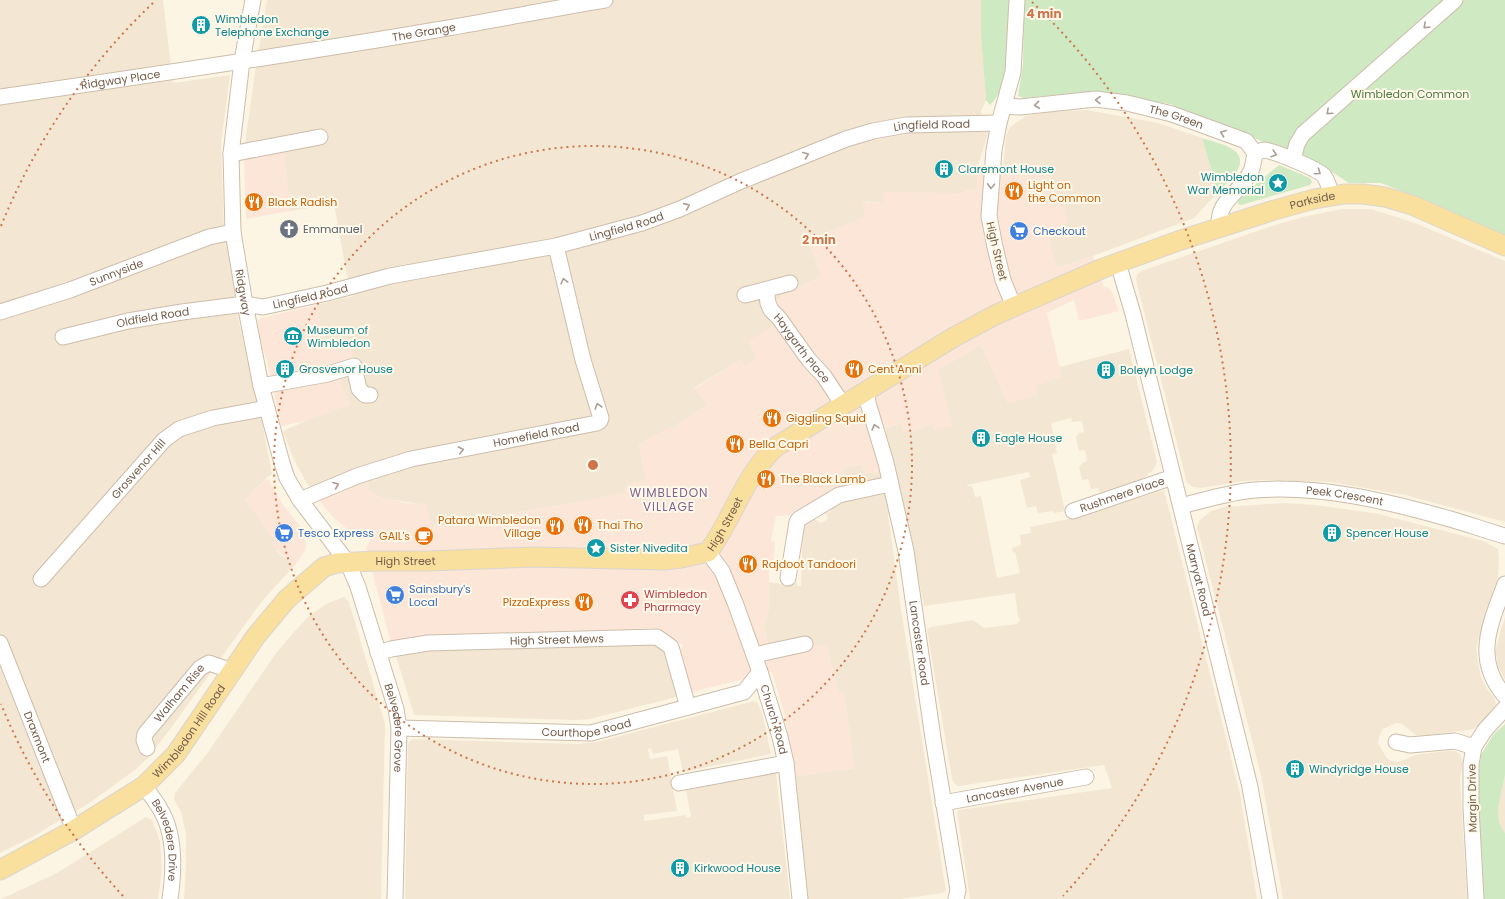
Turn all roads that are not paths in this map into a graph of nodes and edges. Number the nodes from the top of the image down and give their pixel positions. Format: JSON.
{"nodes":[{"id":1,"x":253,"y":0,"type":"edge"},
{"id":2,"x":606,"y":0,"type":"edge"},
{"id":3,"x":1017,"y":0,"type":"edge"},
{"id":4,"x":1455,"y":0,"type":"edge"},
{"id":5,"x":242,"y":61,"type":"junction"},
{"id":6,"x":0,"y":97,"type":"edge"},
{"id":7,"x":1004,"y":106,"type":"junction"},
{"id":8,"x":999,"y":123,"type":"junction"},
{"id":9,"x":320,"y":136,"type":"dead end"},
{"id":10,"x":1255,"y":153,"type":"junction"},
{"id":11,"x":231,"y":154,"type":"junction"},
{"id":12,"x":1293,"y":160,"type":"junction"},
{"id":13,"x":1331,"y":196,"type":"junction"},
{"id":14,"x":1219,"y":227,"type":"junction"},
{"id":15,"x":233,"y":232,"type":"junction"},
{"id":16,"x":556,"y":246,"type":"junction"},
{"id":17,"x":1505,"y":246,"type":"edge"},
{"id":18,"x":1118,"y":263,"type":"junction"},
{"id":19,"x":790,"y":283,"type":"dead end"},
{"id":20,"x":766,"y":290,"type":"junction"},
{"id":21,"x":745,"y":295,"type":"dead end"},
{"id":22,"x":245,"y":304,"type":"junction"},
{"id":23,"x":1014,"y":307,"type":"junction"},
{"id":24,"x":0,"y":312,"type":"edge"},
{"id":25,"x":63,"y":337,"type":"dead end"},
{"id":26,"x":262,"y":386,"type":"junction"},
{"id":27,"x":868,"y":391,"type":"junction"},
{"id":28,"x":370,"y":395,"type":"dead end"},
{"id":29,"x":843,"y":405,"type":"junction"},
{"id":30,"x":267,"y":408,"type":"junction"},
{"id":31,"x":1173,"y":477,"type":"junction"},
{"id":32,"x":890,"y":484,"type":"junction"},
{"id":33,"x":300,"y":500,"type":"junction"},
{"id":34,"x":1181,"y":506,"type":"junction"},
{"id":35,"x":1073,"y":511,"type":"dead end"},
{"id":36,"x":1505,"y":536,"type":"edge"},
{"id":37,"x":708,"y":552,"type":"junction"},
{"id":38,"x":348,"y":563,"type":"junction"},
{"id":39,"x":788,"y":578,"type":"dead end"},
{"id":40,"x":41,"y":579,"type":"dead end"},
{"id":41,"x":1505,"y":584,"type":"edge"},
{"id":42,"x":0,"y":643,"type":"edge"},
{"id":43,"x":805,"y":644,"type":"dead end"},
{"id":44,"x":378,"y":652,"type":"junction"},
{"id":45,"x":754,"y":655,"type":"junction"},
{"id":46,"x":232,"y":671,"type":"junction"},
{"id":47,"x":760,"y":672,"type":"junction"},
{"id":48,"x":1505,"y":696,"type":"edge"},
{"id":49,"x":688,"y":707,"type":"junction"},
{"id":50,"x":1505,"y":708,"type":"edge"},
{"id":51,"x":399,"y":728,"type":"junction"},
{"id":52,"x":1396,"y":742,"type":"dead end"},
{"id":53,"x":1474,"y":747,"type":"junction"},
{"id":54,"x":147,"y":748,"type":"dead end"},
{"id":55,"x":786,"y":762,"type":"junction"},
{"id":56,"x":1086,"y":777,"type":"dead end"},
{"id":57,"x":679,"y":783,"type":"dead end"},
{"id":58,"x":144,"y":786,"type":"junction"},
{"id":59,"x":943,"y":802,"type":"junction"},
{"id":60,"x":74,"y":830,"type":"junction"},
{"id":61,"x":0,"y":870,"type":"edge"},
{"id":62,"x":170,"y":899,"type":"edge"},
{"id":63,"x":395,"y":899,"type":"edge"},
{"id":64,"x":800,"y":899,"type":"edge"},
{"id":65,"x":956,"y":899,"type":"edge"},
{"id":66,"x":1270,"y":899,"type":"edge"},
{"id":67,"x":1476,"y":899,"type":"edge"}],
"edges":[{"from":1,"to":5,"type":"street","name":"Ridgway"},
{"from":2,"to":5,"type":"street","name":"The Grange"},
{"from":3,"to":7,"type":"street","name":"High Street"},
{"from":4,"to":12,"type":"street","one_way":true},
{"from":5,"to":6,"type":"street","name":"Ridgway Place"},
{"from":5,"to":11,"type":"street","name":"Ridgway"},
{"from":7,"to":8,"type":"street","name":"High Street"},
{"from":10,"to":7,"type":"street","name":"The Green","one_way":true},
{"from":16,"to":8,"type":"street","name":"Lingfield Road","one_way":true},
{"from":8,"to":23,"type":"street","name":"High Street","one_way":true},
{"from":9,"to":11,"type":"street"},
{"from":10,"to":12,"type":"street","one_way":true},
{"from":10,"to":14,"type":"street"},
{"from":11,"to":15,"type":"street","name":"Ridgway"},
{"from":12,"to":13,"type":"street","one_way":true},
{"from":13,"to":14,"type":"main road","name":"Parkside"},
{"from":13,"to":17,"type":"main road","name":"Parkside"},
{"from":14,"to":18,"type":"main road","name":"Parkside"},
{"from":15,"to":22,"type":"street","name":"Ridgway"},
{"from":15,"to":24,"type":"street","name":"Sunnyside"},
{"from":16,"to":22,"type":"street","name":"Lingfield Road"},
{"from":33,"to":16,"type":"street","name":"Homefield Road","one_way":true},
{"from":18,"to":23,"type":"main road","name":"High Street"},
{"from":18,"to":31,"type":"street","name":"Marryat Road"},
{"from":19,"to":20,"type":"street"},
{"from":20,"to":21,"type":"street"},
{"from":20,"to":29,"type":"street","name":"Haygarth Place"},
{"from":22,"to":25,"type":"street","name":"Oldfield Road"},
{"from":22,"to":26,"type":"street","name":"Ridgway"},
{"from":23,"to":27,"type":"main road","name":"High Street"},
{"from":26,"to":28,"type":"street"},
{"from":26,"to":30,"type":"street","name":"Ridgway"},
{"from":27,"to":29,"type":"main road","name":"High Street"},
{"from":32,"to":27,"type":"street","name":"Lancaster Road","one_way":true},
{"from":29,"to":37,"type":"main road","name":"High Street"},
{"from":30,"to":33,"type":"street","name":"Ridgway"},
{"from":30,"to":40,"type":"street","name":"Grosvenor Hill"},
{"from":31,"to":34,"type":"street","name":"Marryat Road"},
{"from":31,"to":35,"type":"street","name":"Rushmere Place"},
{"from":32,"to":39,"type":"street"},
{"from":32,"to":59,"type":"street","name":"Lancaster Road"},
{"from":33,"to":38,"type":"street","name":"Ridgway"},
{"from":34,"to":36,"type":"street","name":"Peek Crescent"},
{"from":34,"to":66,"type":"street","name":"Marryat Road"},
{"from":37,"to":38,"type":"main road","name":"High Street"},
{"from":37,"to":45,"type":"street","name":"Church Road"},
{"from":38,"to":44,"type":"street","name":"Belvedere Grove"},
{"from":38,"to":46,"type":"main road","name":"Wimbledon Hill Road"},
{"from":41,"to":48,"type":"street"},
{"from":42,"to":60,"type":"street","name":"Draxmont"},
{"from":43,"to":45,"type":"street"},
{"from":44,"to":49,"type":"street","name":"High Street Mews"},
{"from":44,"to":51,"type":"street","name":"Belvedere Grove"},
{"from":45,"to":47,"type":"street","name":"Church Road"},
{"from":46,"to":54,"type":"street","name":"Walham Rise"},
{"from":46,"to":58,"type":"main road","name":"Wimbledon Hill Road"},
{"from":47,"to":49,"type":"street","name":"Courthope Road"},
{"from":47,"to":55,"type":"street","name":"Church Road"},
{"from":49,"to":51,"type":"street","name":"Courthope Road"},
{"from":50,"to":53,"type":"street","name":"Margin Drive"},
{"from":51,"to":63,"type":"street","name":"Belvedere Grove"},
{"from":52,"to":53,"type":"street"},
{"from":53,"to":67,"type":"street","name":"Margin Drive"},
{"from":55,"to":57,"type":"street"},
{"from":55,"to":64,"type":"street","name":"Church Road"},
{"from":56,"to":59,"type":"street","name":"Lancaster Avenue"},
{"from":58,"to":60,"type":"main road","name":"Wimbledon Hill Road"},
{"from":58,"to":62,"type":"street","name":"Belvedere Drive"},
{"from":59,"to":65,"type":"street","name":"Lancaster Road"},
{"from":60,"to":61,"type":"main road","name":"Wimbledon Hill Road"}]}
